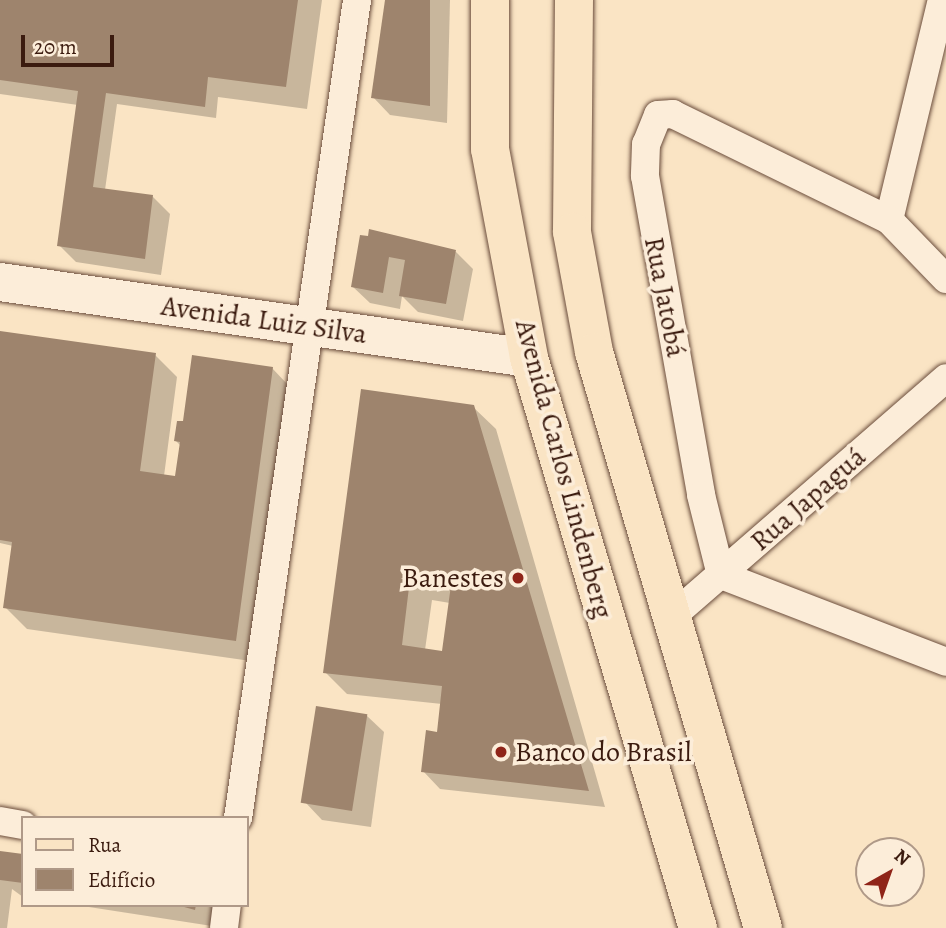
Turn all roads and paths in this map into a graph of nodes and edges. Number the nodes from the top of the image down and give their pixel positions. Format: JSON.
{"nodes":[{"id":1,"x":357,"y":0,"type":"edge"},
{"id":2,"x":490,"y":0,"type":"edge"},
{"id":3,"x":574,"y":0,"type":"edge"},
{"id":4,"x":942,"y":0,"type":"edge"},
{"id":5,"x":890,"y":220,"type":"junction"},
{"id":6,"x":946,"y":279,"type":"edge"},
{"id":7,"x":0,"y":282,"type":"edge"},
{"id":8,"x":307,"y":327,"type":"junction"},
{"id":9,"x":529,"y":358,"type":"junction"},
{"id":10,"x":946,"y":378,"type":"edge"},
{"id":11,"x":721,"y":575,"type":"junction"},
{"id":12,"x":670,"y":619,"type":"junction"},
{"id":13,"x":946,"y":662,"type":"edge"},
{"id":14,"x":238,"y":816,"type":"edge"},
{"id":15,"x":0,"y":821,"type":"edge"},
{"id":16,"x":21,"y":825,"type":"edge"},
{"id":17,"x":227,"y":907,"type":"edge"},
{"id":18,"x":224,"y":928,"type":"edge"},
{"id":19,"x":698,"y":928,"type":"edge"},
{"id":20,"x":762,"y":928,"type":"edge"}],
"edges":[{"from":1,"to":8,"type":"street"},
{"from":2,"to":9,"type":"main road","name":"Avenida Carlos Lindenberg"},
{"from":3,"to":12,"type":"main road"},
{"from":4,"to":5,"type":"street"},
{"from":5,"to":6,"type":"street","name":"Rua Jatobá"},
{"from":5,"to":11,"type":"street","name":"Rua Jatobá"},
{"from":7,"to":8,"type":"street","name":"Avenida Luiz Silva"},
{"from":8,"to":9,"type":"street","name":"Avenida Luiz Silva"},
{"from":8,"to":14,"type":"street"},
{"from":9,"to":19,"type":"main road","name":"Avenida Carlos Lindenberg"},
{"from":10,"to":11,"type":"street","name":"Rua Japaguá"},
{"from":11,"to":12,"type":"street","name":"Rua Japaguá"},
{"from":11,"to":13,"type":"street"},
{"from":12,"to":20,"type":"main road"},
{"from":15,"to":16,"type":"street"},
{"from":17,"to":18,"type":"street"}]}
